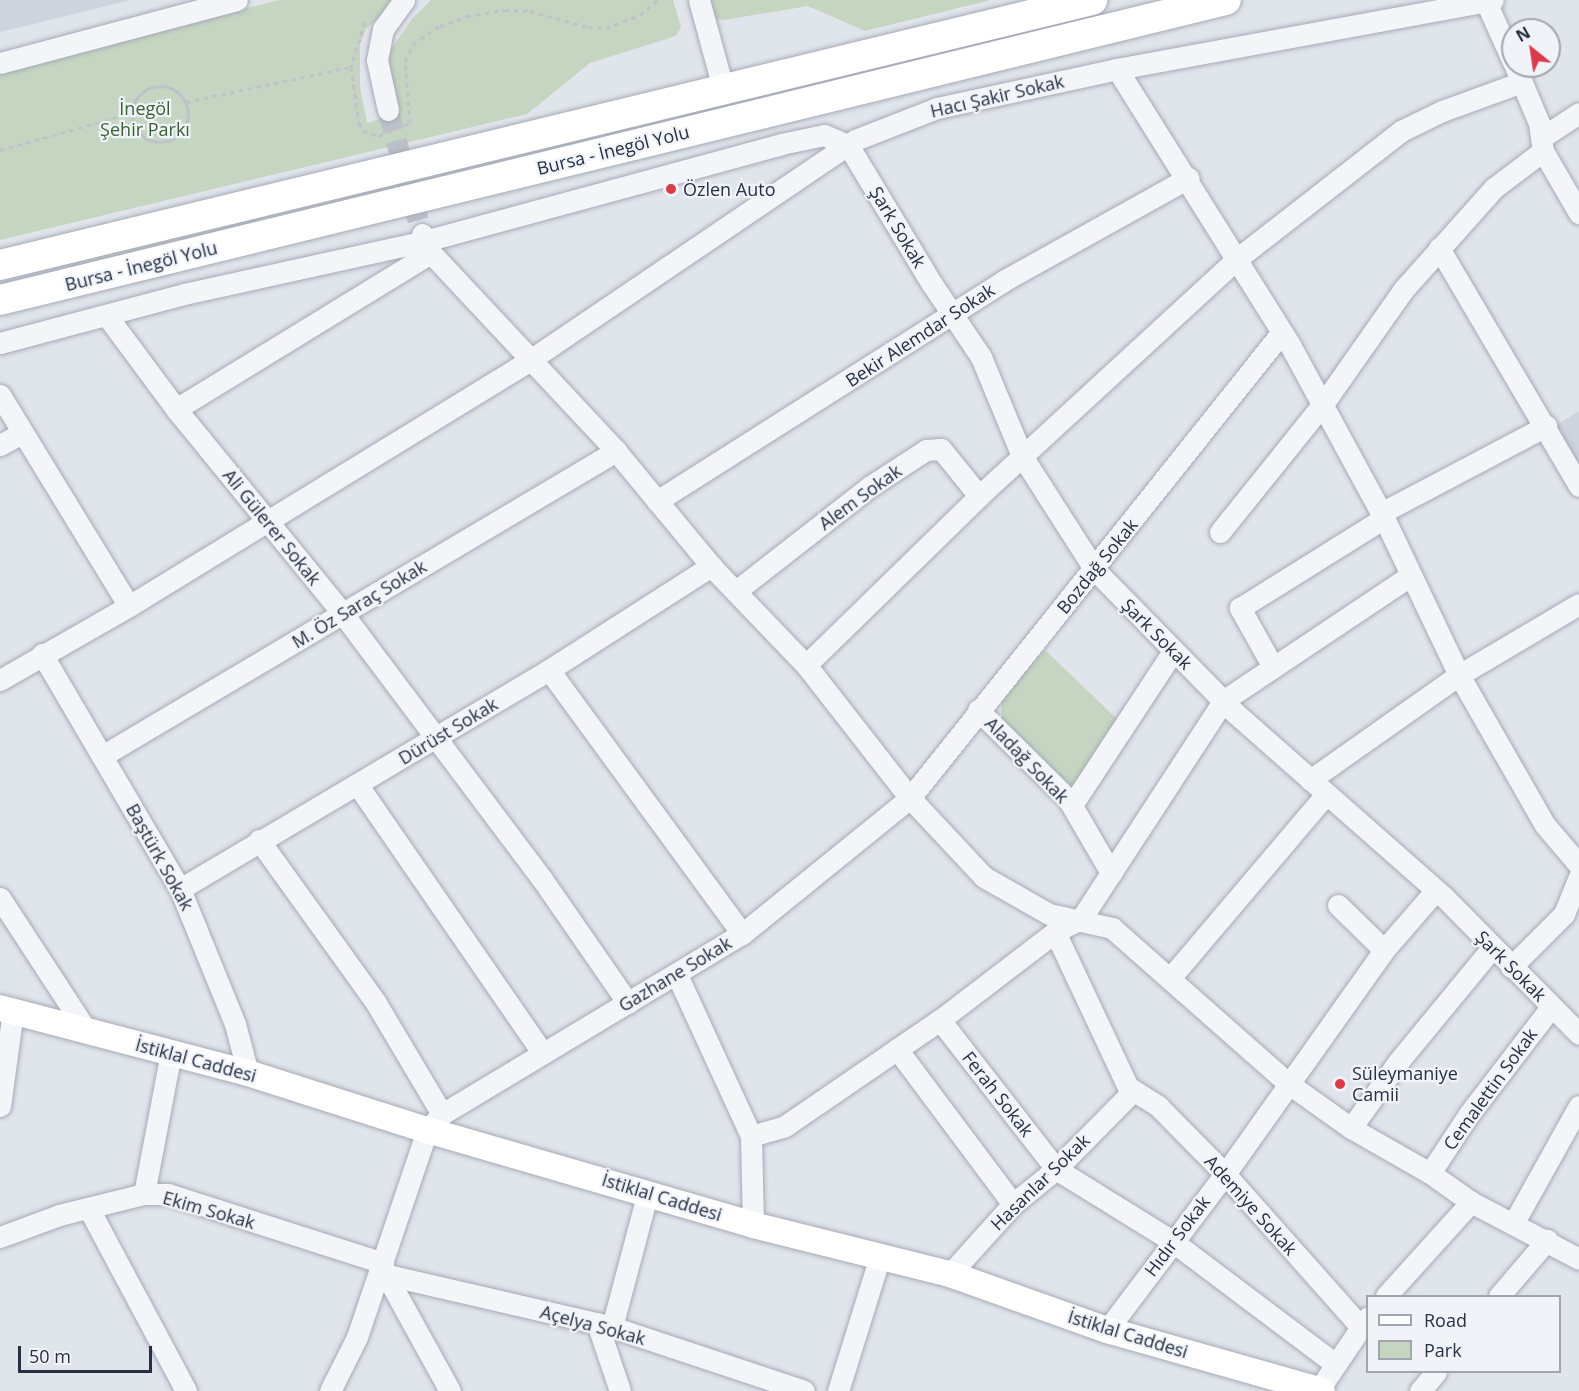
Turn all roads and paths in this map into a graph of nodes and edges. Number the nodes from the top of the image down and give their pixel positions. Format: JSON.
{"nodes":[{"id":1,"x":237,"y":0,"type":"edge"},
{"id":2,"x":404,"y":0,"type":"edge"},
{"id":3,"x":657,"y":0,"type":"edge"},
{"id":4,"x":699,"y":0,"type":"edge"},
{"id":5,"x":1092,"y":0,"type":"edge"},
{"id":6,"x":1226,"y":0,"type":"edge"},
{"id":7,"x":1490,"y":1,"type":"edge"},
{"id":8,"x":369,"y":19,"type":"dead end"},
{"id":9,"x":1501,"y":29,"type":"edge"},
{"id":10,"x":0,"y":63,"type":"edge"},
{"id":11,"x":351,"y":67,"type":"junction"},
{"id":12,"x":1117,"y":69,"type":"junction"},
{"id":13,"x":1502,"y":78,"type":"edge"},
{"id":14,"x":1520,"y":78,"type":"edge"},
{"id":15,"x":723,"y":88,"type":"junction"},
{"id":16,"x":186,"y":102,"type":"junction"},
{"id":17,"x":388,"y":110,"type":"tunnel mouth"},
{"id":18,"x":132,"y":113,"type":"junction"},
{"id":19,"x":1579,"y":113,"type":"edge"},
{"id":20,"x":1542,"y":144,"type":"junction"},
{"id":21,"x":848,"y":145,"type":"junction"},
{"id":22,"x":0,"y":150,"type":"edge"},
{"id":23,"x":1188,"y":178,"type":"junction"},
{"id":24,"x":1579,"y":213,"type":"edge"},
{"id":25,"x":426,"y":243,"type":"junction"},
{"id":26,"x":1439,"y":248,"type":"junction"},
{"id":27,"x":1238,"y":258,"type":"junction"},
{"id":28,"x":0,"y":265,"type":"edge"},
{"id":29,"x":0,"y":300,"type":"edge"},
{"id":30,"x":107,"y":316,"type":"junction"},
{"id":31,"x":954,"y":316,"type":"junction"},
{"id":32,"x":1282,"y":332,"type":"junction"},
{"id":33,"x":0,"y":343,"type":"edge"},
{"id":34,"x":530,"y":360,"type":"junction"},
{"id":35,"x":0,"y":395,"type":"edge"},
{"id":36,"x":1323,"y":404,"type":"junction"},
{"id":37,"x":176,"y":409,"type":"junction"},
{"id":38,"x":1546,"y":426,"type":"junction"},
{"id":39,"x":22,"y":433,"type":"junction"},
{"id":40,"x":0,"y":445,"type":"edge"},
{"id":41,"x":616,"y":451,"type":"junction"},
{"id":42,"x":1022,"y":456,"type":"junction"},
{"id":43,"x":1579,"y":486,"type":"edge"},
{"id":44,"x":979,"y":496,"type":"junction"},
{"id":45,"x":657,"y":501,"type":"junction"},
{"id":46,"x":1382,"y":516,"type":"junction"},
{"id":47,"x":265,"y":520,"type":"junction"},
{"id":48,"x":1220,"y":532,"type":"dead end"},
{"id":49,"x":711,"y":566,"type":"junction"},
{"id":50,"x":1095,"y":570,"type":"junction"},
{"id":51,"x":1411,"y":575,"type":"junction"},
{"id":52,"x":736,"y":591,"type":"junction"},
{"id":53,"x":129,"y":606,"type":"junction"},
{"id":54,"x":1578,"y":608,"type":"edge"},
{"id":55,"x":343,"y":614,"type":"junction"},
{"id":56,"x":1173,"y":651,"type":"junction"},
{"id":57,"x":42,"y":654,"type":"junction"},
{"id":58,"x":806,"y":665,"type":"junction"},
{"id":59,"x":1273,"y":667,"type":"junction"},
{"id":60,"x":549,"y":670,"type":"junction"},
{"id":61,"x":1459,"y":675,"type":"junction"},
{"id":62,"x":0,"y":680,"type":"edge"},
{"id":63,"x":1223,"y":701,"type":"junction"},
{"id":64,"x":978,"y":710,"type":"junction"},
{"id":65,"x":437,"y":738,"type":"junction"},
{"id":66,"x":102,"y":756,"type":"junction"},
{"id":67,"x":1310,"y":780,"type":"junction"},
{"id":68,"x":357,"y":784,"type":"junction"},
{"id":69,"x":1326,"y":794,"type":"junction"},
{"id":70,"x":910,"y":798,"type":"junction"},
{"id":71,"x":1072,"y":806,"type":"junction"},
{"id":72,"x":259,"y":840,"type":"junction"},
{"id":73,"x":1579,"y":865,"type":"edge"},
{"id":74,"x":1111,"y":873,"type":"junction"},
{"id":75,"x":1579,"y":877,"type":"edge"},
{"id":76,"x":180,"y":889,"type":"junction"},
{"id":77,"x":1436,"y":890,"type":"junction"},
{"id":78,"x":0,"y":898,"type":"edge"},
{"id":79,"x":1338,"y":905,"type":"dead end"},
{"id":80,"x":1081,"y":919,"type":"junction"},
{"id":81,"x":1055,"y":932,"type":"junction"},
{"id":82,"x":742,"y":934,"type":"junction"},
{"id":83,"x":1492,"y":948,"type":"junction"},
{"id":84,"x":1384,"y":950,"type":"junction"},
{"id":85,"x":1511,"y":967,"type":"junction"},
{"id":86,"x":677,"y":975,"type":"junction"},
{"id":87,"x":1171,"y":977,"type":"junction"},
{"id":88,"x":628,"y":1003,"type":"junction"},
{"id":89,"x":1551,"y":1007,"type":"junction"},
{"id":90,"x":7,"y":1009,"type":"edge"},
{"id":91,"x":940,"y":1020,"type":"junction"},
{"id":92,"x":86,"y":1030,"type":"junction"},
{"id":93,"x":1579,"y":1034,"type":"edge"},
{"id":94,"x":897,"y":1049,"type":"junction"},
{"id":95,"x":541,"y":1051,"type":"junction"},
{"id":96,"x":171,"y":1053,"type":"junction"},
{"id":97,"x":248,"y":1073,"type":"junction"},
{"id":98,"x":1289,"y":1084,"type":"junction"},
{"id":99,"x":1134,"y":1093,"type":"junction"},
{"id":100,"x":0,"y":1106,"type":"edge"},
{"id":101,"x":1579,"y":1106,"type":"edge"},
{"id":102,"x":434,"y":1122,"type":"junction"},
{"id":103,"x":1351,"y":1128,"type":"junction"},
{"id":104,"x":751,"y":1137,"type":"junction"},
{"id":105,"x":1056,"y":1169,"type":"junction"},
{"id":106,"x":1430,"y":1173,"type":"junction"},
{"id":107,"x":1225,"y":1174,"type":"junction"},
{"id":108,"x":648,"y":1192,"type":"junction"},
{"id":109,"x":144,"y":1194,"type":"junction"},
{"id":110,"x":1471,"y":1203,"type":"junction"},
{"id":111,"x":1013,"y":1204,"type":"junction"},
{"id":112,"x":89,"y":1209,"type":"junction"},
{"id":113,"x":1513,"y":1224,"type":"junction"},
{"id":114,"x":753,"y":1225,"type":"junction"},
{"id":115,"x":0,"y":1237,"type":"edge"},
{"id":116,"x":1547,"y":1240,"type":"junction"},
{"id":117,"x":1172,"y":1241,"type":"junction"},
{"id":118,"x":880,"y":1257,"type":"junction"},
{"id":119,"x":1579,"y":1259,"type":"edge"},
{"id":120,"x":383,"y":1270,"type":"junction"},
{"id":121,"x":950,"y":1274,"type":"junction"},
{"id":122,"x":1387,"y":1295,"type":"edge"},
{"id":123,"x":1500,"y":1295,"type":"edge"},
{"id":124,"x":1364,"y":1321,"type":"edge"},
{"id":125,"x":604,"y":1325,"type":"junction"},
{"id":126,"x":1107,"y":1330,"type":"junction"},
{"id":127,"x":1334,"y":1363,"type":"junction"},
{"id":128,"x":1434,"y":1373,"type":"edge"},
{"id":129,"x":782,"y":1388,"type":"edge"},
{"id":130,"x":186,"y":1391,"type":"edge"},
{"id":131,"x":330,"y":1391,"type":"edge"},
{"id":132,"x":450,"y":1391,"type":"edge"},
{"id":133,"x":620,"y":1391,"type":"edge"},
{"id":134,"x":804,"y":1391,"type":"edge"},
{"id":135,"x":838,"y":1391,"type":"edge"},
{"id":136,"x":1320,"y":1391,"type":"edge"},
{"id":137,"x":1420,"y":1391,"type":"edge"}],
"edges":[{"from":1,"to":10,"type":"street"},
{"from":2,"to":17,"type":"street"},
{"from":3,"to":11,"type":"path"},
{"from":4,"to":15,"type":"street"},
{"from":5,"to":15,"type":"highway","name":"Bursa - İnegöl Yolu"},
{"from":6,"to":29,"type":"highway","name":"Bursa - İnegöl Yolu"},
{"from":7,"to":9,"type":"street"},
{"from":7,"to":12,"type":"street","name":"Hacı Şakir Sokak"},
{"from":8,"to":11,"type":"path"},
{"from":11,"to":16,"type":"path"},
{"from":12,"to":21,"type":"street","name":"Hacı Şakir Sokak"},
{"from":12,"to":23,"type":"street"},
{"from":13,"to":27,"type":"street"},
{"from":14,"to":20,"type":"street"},
{"from":15,"to":28,"type":"highway","name":"Bursa - İnegöl Yolu"},
{"from":16,"to":18,"type":"path"},
{"from":16,"to":18,"type":"path"},
{"from":18,"to":22,"type":"path"},
{"from":19,"to":20,"type":"street"},
{"from":20,"to":24,"type":"street"},
{"from":20,"to":26,"type":"street"},
{"from":21,"to":25,"type":"street"},
{"from":21,"to":31,"type":"street","name":"Şark Sokak"},
{"from":21,"to":34,"type":"street","name":"Hacı Şakir Sokak"},
{"from":23,"to":27,"type":"street"},
{"from":23,"to":31,"type":"street","name":"Bekir Alemdar Sokak"},
{"from":25,"to":30,"type":"street"},
{"from":25,"to":34,"type":"street"},
{"from":25,"to":37,"type":"street"},
{"from":26,"to":36,"type":"street"},
{"from":26,"to":38,"type":"street"},
{"from":27,"to":32,"type":"street"},
{"from":27,"to":42,"type":"street"},
{"from":30,"to":33,"type":"street"},
{"from":30,"to":37,"type":"street","name":"Ali Gülerer Sokak"},
{"from":31,"to":42,"type":"street","name":"Şark Sokak"},
{"from":31,"to":45,"type":"street","name":"Bekir Alemdar Sokak"},
{"from":32,"to":36,"type":"street"},
{"from":32,"to":50,"type":"street","name":"Bozdağ Sokak"},
{"from":34,"to":41,"type":"street"},
{"from":34,"to":47,"type":"street","name":"Hacı Şakir Sokak"},
{"from":35,"to":39,"type":"street"},
{"from":36,"to":46,"type":"street"},
{"from":36,"to":48,"type":"street"},
{"from":37,"to":47,"type":"street","name":"Ali Gülerer Sokak"},
{"from":38,"to":43,"type":"street"},
{"from":38,"to":46,"type":"street"},
{"from":39,"to":40,"type":"street"},
{"from":39,"to":53,"type":"street"},
{"from":41,"to":45,"type":"street"},
{"from":41,"to":55,"type":"street","name":"M. Öz Saraç Sokak"},
{"from":42,"to":44,"type":"street"},
{"from":42,"to":50,"type":"street","name":"Şark Sokak"},
{"from":44,"to":52,"type":"street","name":"Alem Sokak"},
{"from":44,"to":58,"type":"street"},
{"from":45,"to":49,"type":"street"},
{"from":46,"to":51,"type":"street"},
{"from":46,"to":59,"type":"street"},
{"from":47,"to":53,"type":"street","name":"Hacı Şakir Sokak"},
{"from":47,"to":55,"type":"street","name":"Ali Gülerer Sokak"},
{"from":49,"to":52,"type":"street"},
{"from":49,"to":60,"type":"street","name":"Dürüst Sokak"},
{"from":50,"to":56,"type":"street","name":"Şark Sokak"},
{"from":50,"to":64,"type":"street","name":"Bozdağ Sokak"},
{"from":51,"to":59,"type":"street"},
{"from":51,"to":61,"type":"street"},
{"from":52,"to":58,"type":"street"},
{"from":53,"to":57,"type":"street","name":"Hacı Şakir Sokak"},
{"from":54,"to":61,"type":"street"},
{"from":55,"to":65,"type":"street","name":"Ali Gülerer Sokak"},
{"from":55,"to":66,"type":"street","name":"M. Öz Saraç Sokak"},
{"from":56,"to":63,"type":"street","name":"Şark Sokak"},
{"from":56,"to":71,"type":"street"},
{"from":57,"to":62,"type":"street","name":"Hacı Şakir Sokak"},
{"from":57,"to":66,"type":"street","name":"Baştürk Sokak"},
{"from":58,"to":70,"type":"street"},
{"from":59,"to":63,"type":"street"},
{"from":60,"to":65,"type":"street","name":"Dürüst Sokak"},
{"from":60,"to":82,"type":"street"},
{"from":61,"to":67,"type":"street"},
{"from":61,"to":73,"type":"street"},
{"from":63,"to":67,"type":"street","name":"Şark Sokak"},
{"from":63,"to":74,"type":"street"},
{"from":64,"to":70,"type":"street","name":"Bozdağ Sokak"},
{"from":64,"to":71,"type":"street","name":"Aladağ Sokak"},
{"from":65,"to":68,"type":"street","name":"Dürüst Sokak"},
{"from":65,"to":88,"type":"street","name":"Ali Gülerer Sokak"},
{"from":66,"to":76,"type":"street","name":"Baştürk Sokak"},
{"from":67,"to":69,"type":"street","name":"Şark Sokak"},
{"from":68,"to":72,"type":"street","name":"Dürüst Sokak"},
{"from":68,"to":95,"type":"street"},
{"from":69,"to":77,"type":"street","name":"Şark Sokak"},
{"from":69,"to":87,"type":"street"},
{"from":70,"to":80,"type":"street"},
{"from":70,"to":82,"type":"street","name":"Gazhane Sokak"},
{"from":71,"to":74,"type":"street","name":"Aladağ Sokak"},
{"from":72,"to":76,"type":"street","name":"Dürüst Sokak"},
{"from":72,"to":102,"type":"street"},
{"from":74,"to":80,"type":"street"},
{"from":75,"to":85,"type":"street"},
{"from":76,"to":97,"type":"street","name":"Baştürk Sokak"},
{"from":77,"to":83,"type":"street","name":"Şark Sokak"},
{"from":77,"to":84,"type":"street","name":"Hıdır Sokak"},
{"from":78,"to":92,"type":"street"},
{"from":79,"to":84,"type":"street"},
{"from":80,"to":81,"type":"street"},
{"from":80,"to":87,"type":"street"},
{"from":81,"to":91,"type":"street"},
{"from":81,"to":99,"type":"street"},
{"from":82,"to":86,"type":"street","name":"Gazhane Sokak"},
{"from":83,"to":85,"type":"street","name":"Şark Sokak"},
{"from":83,"to":103,"type":"street"},
{"from":84,"to":98,"type":"street","name":"Hıdır Sokak"},
{"from":85,"to":89,"type":"street","name":"Şark Sokak"},
{"from":86,"to":88,"type":"street","name":"Gazhane Sokak"},
{"from":86,"to":104,"type":"street"},
{"from":87,"to":98,"type":"street"},
{"from":88,"to":95,"type":"street","name":"Gazhane Sokak"},
{"from":89,"to":93,"type":"street","name":"Şark Sokak"},
{"from":89,"to":106,"type":"street","name":"Cemalettin Sokak"},
{"from":90,"to":92,"type":"main road","name":"İstiklal Caddesi"},
{"from":90,"to":100,"type":"street"},
{"from":91,"to":94,"type":"street"},
{"from":91,"to":105,"type":"street","name":"Ferah Sokak"},
{"from":92,"to":96,"type":"main road","name":"İstiklal Caddesi"},
{"from":94,"to":104,"type":"street"},
{"from":94,"to":111,"type":"street"},
{"from":95,"to":102,"type":"street","name":"Gazhane Sokak"},
{"from":96,"to":97,"type":"main road","name":"İstiklal Caddesi"},
{"from":96,"to":109,"type":"street"},
{"from":97,"to":102,"type":"main road","name":"İstiklal Caddesi"},
{"from":98,"to":103,"type":"street"},
{"from":98,"to":107,"type":"street","name":"Hıdır Sokak"},
{"from":99,"to":105,"type":"street","name":"Hasanlar Sokak"},
{"from":99,"to":107,"type":"street","name":"Ademiye Sokak"},
{"from":101,"to":113,"type":"street"},
{"from":102,"to":108,"type":"main road","name":"İstiklal Caddesi"},
{"from":102,"to":120,"type":"street"},
{"from":103,"to":106,"type":"street"},
{"from":104,"to":114,"type":"street"},
{"from":105,"to":111,"type":"street","name":"Hasanlar Sokak"},
{"from":105,"to":117,"type":"street"},
{"from":106,"to":110,"type":"street"},
{"from":107,"to":117,"type":"street","name":"Hıdır Sokak"},
{"from":107,"to":124,"type":"street","name":"Ademiye Sokak"},
{"from":108,"to":114,"type":"main road","name":"İstiklal Caddesi"},
{"from":108,"to":125,"type":"street"},
{"from":109,"to":112,"type":"street","name":"Ekim Sokak"},
{"from":109,"to":120,"type":"street","name":"Ekim Sokak"},
{"from":110,"to":113,"type":"street"},
{"from":110,"to":122,"type":"street"},
{"from":111,"to":121,"type":"street","name":"Hasanlar Sokak"},
{"from":112,"to":115,"type":"street","name":"Ekim Sokak"},
{"from":112,"to":130,"type":"street"},
{"from":113,"to":116,"type":"street"},
{"from":114,"to":118,"type":"main road","name":"İstiklal Caddesi"},
{"from":116,"to":119,"type":"street"},
{"from":116,"to":123,"type":"street"},
{"from":117,"to":126,"type":"street","name":"Hıdır Sokak"},
{"from":117,"to":127,"type":"street"},
{"from":118,"to":121,"type":"main road","name":"İstiklal Caddesi"},
{"from":118,"to":135,"type":"street"},
{"from":120,"to":125,"type":"street","name":"Açelya Sokak"},
{"from":120,"to":131,"type":"street"},
{"from":120,"to":132,"type":"street"},
{"from":121,"to":126,"type":"main road","name":"İstiklal Caddesi"},
{"from":124,"to":127,"type":"street"},
{"from":125,"to":129,"type":"street","name":"Açelya Sokak"},
{"from":125,"to":133,"type":"street"},
{"from":126,"to":136,"type":"main road","name":"İstiklal Caddesi"},
{"from":127,"to":136,"type":"street"},
{"from":128,"to":137,"type":"street"},
{"from":129,"to":134,"type":"street","name":"Açelya Sokak"}]}
